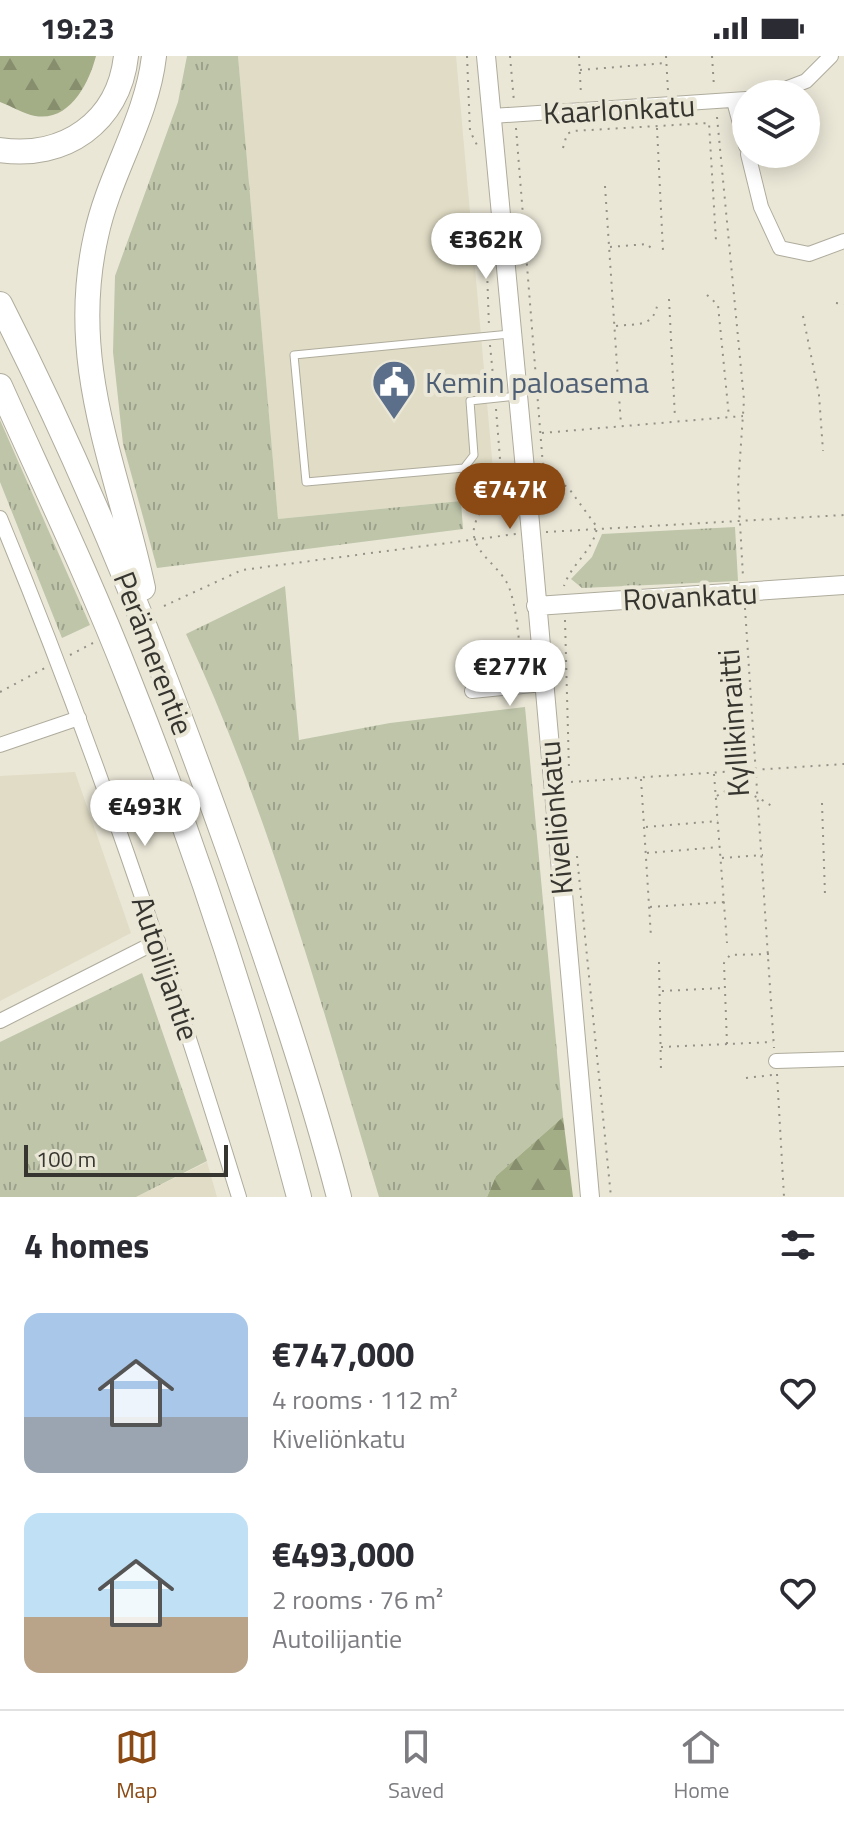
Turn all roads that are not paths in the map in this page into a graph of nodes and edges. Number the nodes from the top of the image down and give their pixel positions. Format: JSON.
{"nodes":[{"id":1,"x":126,"y":56,"type":"edge"},
{"id":2,"x":154,"y":56,"type":"edge"},
{"id":3,"x":486,"y":56,"type":"edge"},
{"id":4,"x":831,"y":56,"type":"edge"},
{"id":5,"x":807,"y":80,"type":"edge"},
{"id":6,"x":732,"y":101,"type":"edge"},
{"id":7,"x":492,"y":116,"type":"junction"},
{"id":8,"x":0,"y":150,"type":"edge"},
{"id":9,"x":751,"y":168,"type":"edge"},
{"id":10,"x":844,"y":241,"type":"edge"},
{"id":11,"x":0,"y":304,"type":"edge"},
{"id":12,"x":512,"y":334,"type":"junction"},
{"id":13,"x":0,"y":386,"type":"edge"},
{"id":14,"x":518,"y":396,"type":"junction"},
{"id":15,"x":0,"y":518,"type":"edge"},
{"id":16,"x":844,"y":585,"type":"edge"},
{"id":17,"x":536,"y":606,"type":"junction"},
{"id":18,"x":152,"y":642,"type":"junction"},
{"id":19,"x":534,"y":686,"type":"junction"},
{"id":20,"x":472,"y":691,"type":"dead end"},
{"id":21,"x":79,"y":718,"type":"junction"},
{"id":22,"x":0,"y":745,"type":"edge"},
{"id":23,"x":158,"y":941,"type":"junction"},
{"id":24,"x":0,"y":1021,"type":"edge"},
{"id":25,"x":844,"y":1059,"type":"edge"},
{"id":26,"x":776,"y":1068,"type":"road end"},
{"id":27,"x":239,"y":1197,"type":"edge"},
{"id":28,"x":299,"y":1197,"type":"edge"},
{"id":29,"x":339,"y":1197,"type":"edge"},
{"id":30,"x":590,"y":1197,"type":"edge"}],
"edges":[{"from":1,"to":8,"type":"highway"},
{"from":2,"to":18,"type":"highway"},
{"from":3,"to":7,"type":"main road","name":"Kiveliönkatu"},
{"from":4,"to":5,"type":"street"},
{"from":6,"to":7,"type":"street","name":"Kaarlonkatu"},
{"from":7,"to":12,"type":"main road","name":"Kiveliönkatu"},
{"from":9,"to":10,"type":"street"},
{"from":11,"to":18,"type":"highway","name":"Perämerentie"},
{"from":12,"to":14,"type":"main road","name":"Kiveliönkatu"},
{"from":12,"to":14,"type":"lane"},
{"from":13,"to":28,"type":"highway","name":"Perämerentie"},
{"from":14,"to":17,"type":"main road","name":"Kiveliönkatu","bridge":true},
{"from":15,"to":21,"type":"street","name":"Autoilijantie"},
{"from":16,"to":17,"type":"main road","name":"Rovankatu"},
{"from":17,"to":19,"type":"main road","name":"Kiveliönkatu"},
{"from":18,"to":29,"type":"highway","name":"Perämerentie"},
{"from":19,"to":20,"type":"street"},
{"from":19,"to":30,"type":"main road","name":"Kiveliönkatu"},
{"from":21,"to":22,"type":"street"},
{"from":21,"to":23,"type":"street","name":"Autoilijantie"},
{"from":23,"to":24,"type":"street"},
{"from":23,"to":27,"type":"street","name":"Autoilijantie"},
{"from":25,"to":26,"type":"street"}]}
